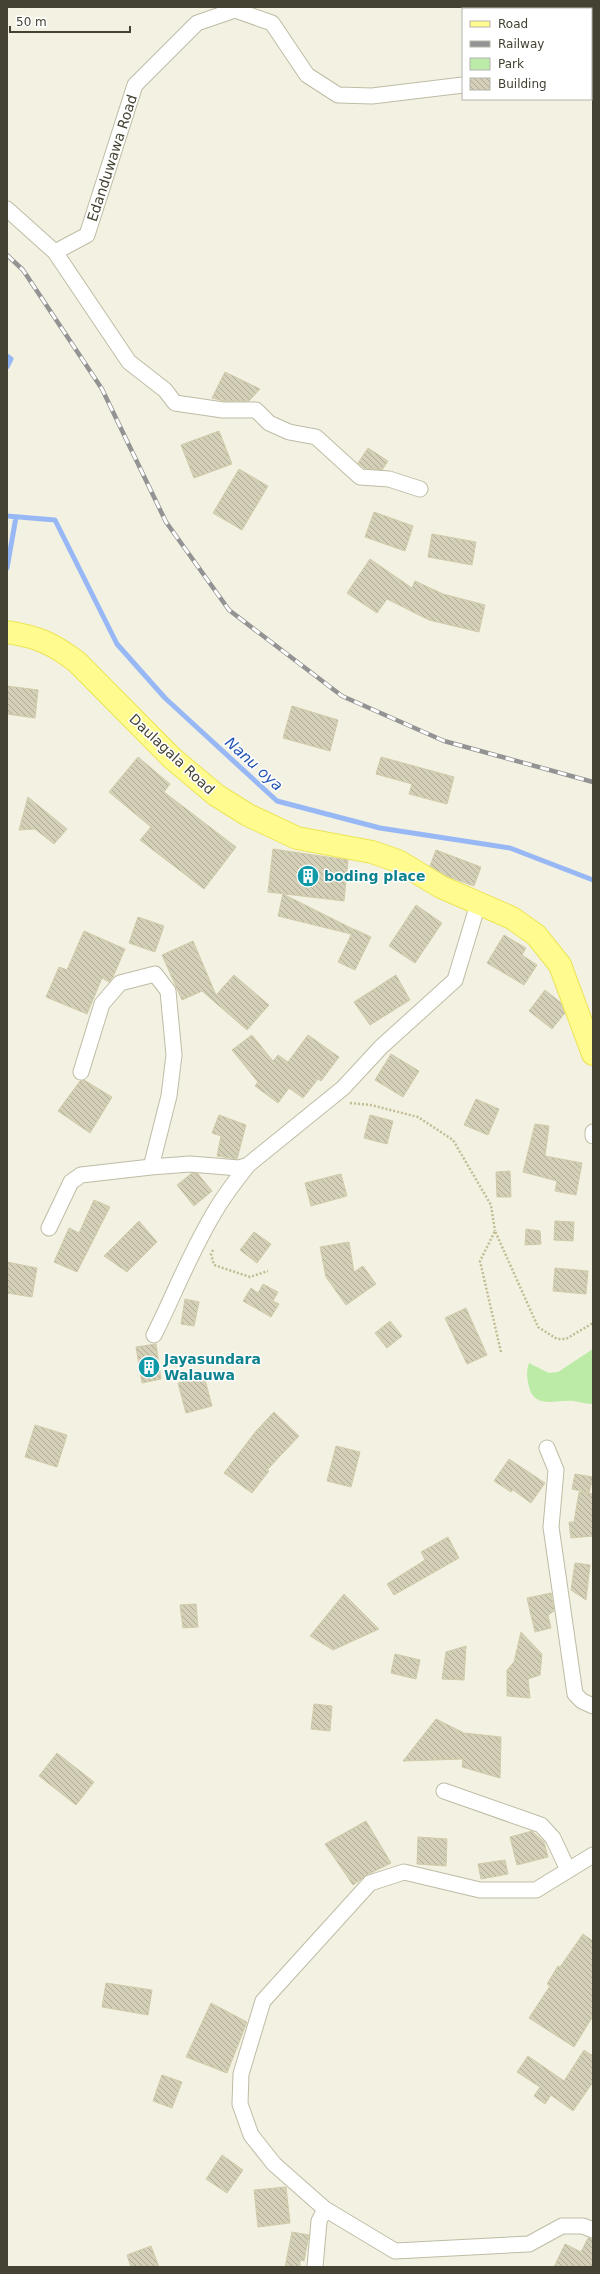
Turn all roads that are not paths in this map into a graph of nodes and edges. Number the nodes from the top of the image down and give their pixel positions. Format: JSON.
{"nodes":[{"id":1,"x":462,"y":85,"type":"edge"},
{"id":2,"x":7,"y":209,"type":"edge"},
{"id":3,"x":55,"y":252,"type":"junction"},
{"id":4,"x":420,"y":490,"type":"dead end"},
{"id":5,"x":7,"y":632,"type":"edge"},
{"id":6,"x":478,"y":904,"type":"junction"},
{"id":7,"x":593,"y":1054,"type":"edge"},
{"id":8,"x":80,"y":1072,"type":"dead end"},
{"id":9,"x":593,"y":1132,"type":"edge"},
{"id":10,"x":593,"y":1136,"type":"edge"},
{"id":11,"x":248,"y":1165,"type":"junction"},
{"id":12,"x":151,"y":1166,"type":"junction"},
{"id":13,"x":49,"y":1228,"type":"dead end"},
{"id":14,"x":154,"y":1335,"type":"dead end"},
{"id":15,"x":547,"y":1448,"type":"dead end"},
{"id":16,"x":593,"y":1706,"type":"edge"},
{"id":17,"x":444,"y":1791,"type":"dead end"},
{"id":18,"x":593,"y":1855,"type":"edge"},
{"id":19,"x":568,"y":1870,"type":"junction"},
{"id":20,"x":325,"y":2209,"type":"junction"},
{"id":21,"x":593,"y":2230,"type":"edge"},
{"id":22,"x":315,"y":2267,"type":"edge"}],
"edges":[{"from":1,"to":3,"type":"street","name":"Edanduwawa Road"},
{"from":2,"to":3,"type":"street"},
{"from":3,"to":4,"type":"street"},
{"from":5,"to":6,"type":"main road","name":"Daulagala Road"},
{"from":6,"to":7,"type":"main road","name":"Daulagala Road"},
{"from":6,"to":11,"type":"street"},
{"from":8,"to":12,"type":"street"},
{"from":9,"to":10,"type":"street"},
{"from":11,"to":12,"type":"street"},
{"from":11,"to":14,"type":"street"},
{"from":12,"to":13,"type":"street"},
{"from":15,"to":16,"type":"street"},
{"from":17,"to":19,"type":"street"},
{"from":18,"to":19,"type":"street"},
{"from":19,"to":20,"type":"street"},
{"from":20,"to":21,"type":"street"},
{"from":20,"to":22,"type":"street"}]}
